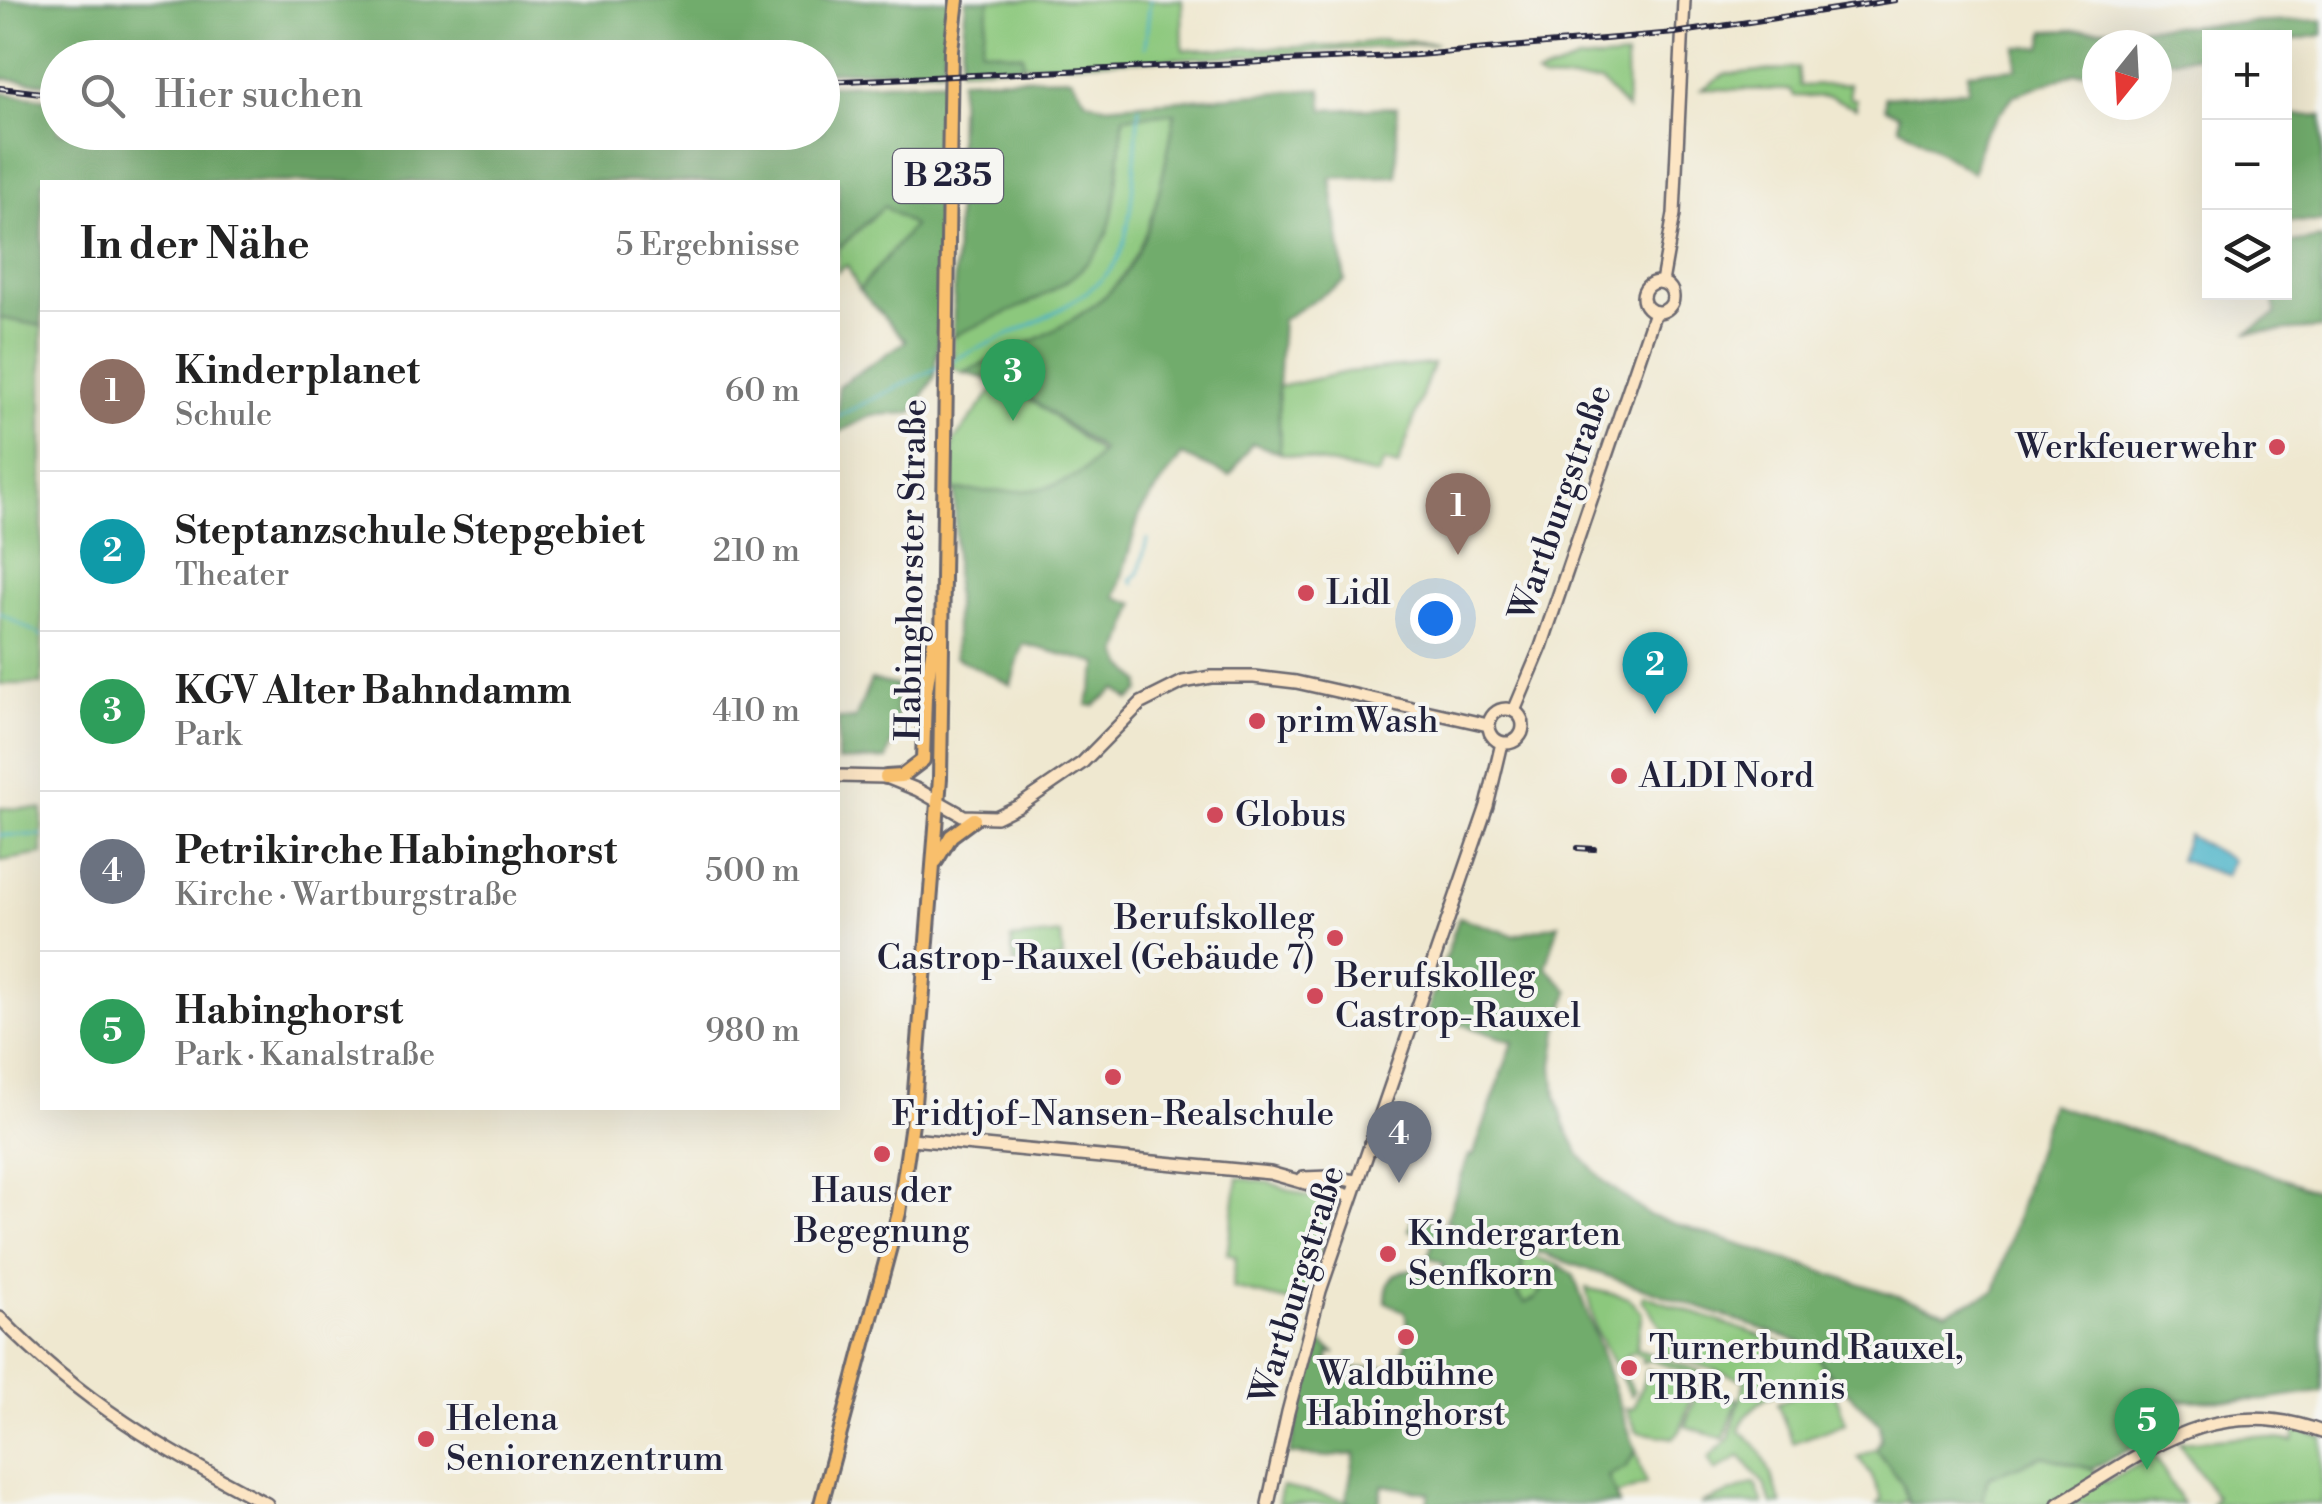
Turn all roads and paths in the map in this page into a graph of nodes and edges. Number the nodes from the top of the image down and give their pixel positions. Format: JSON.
{"nodes":[{"id":1,"x":957,"y":0,"type":"edge"},
{"id":2,"x":1684,"y":0,"type":"edge"},
{"id":3,"x":1662,"y":282,"type":"junction"},
{"id":4,"x":1655,"y":312,"type":"junction"},
{"id":5,"x":940,"y":594,"type":"junction"},
{"id":6,"x":1514,"y":710,"type":"junction"},
{"id":7,"x":1488,"y":725,"type":"junction"},
{"id":8,"x":1502,"y":743,"type":"junction"},
{"id":9,"x":840,"y":776,"type":"edge"},
{"id":10,"x":886,"y":777,"type":"junction"},
{"id":11,"x":938,"y":802,"type":"junction"},
{"id":12,"x":974,"y":819,"type":"junction"},
{"id":13,"x":934,"y":863,"type":"junction"},
{"id":14,"x":911,"y":1139,"type":"junction"},
{"id":15,"x":1299,"y":1179,"type":"junction"},
{"id":16,"x":1356,"y":1181,"type":"junction"},
{"id":17,"x":1351,"y":1196,"type":"junction"},
{"id":18,"x":0,"y":1318,"type":"edge"},
{"id":19,"x":2322,"y":1432,"type":"edge"},
{"id":20,"x":267,"y":1504,"type":"edge"},
{"id":21,"x":820,"y":1504,"type":"edge"},
{"id":22,"x":1268,"y":1504,"type":"edge"},
{"id":23,"x":2058,"y":1504,"type":"edge"}],
"edges":[{"from":1,"to":5,"type":"main road","name":"Habinghorster Straße","number":"B 235"},
{"from":2,"to":3,"type":"main road"},
{"from":3,"to":4,"type":"main road"},
{"from":3,"to":4,"type":"main road"},
{"from":4,"to":6,"type":"main road","name":"Wartburgstraße"},
{"from":5,"to":10,"type":"main road"},
{"from":5,"to":11,"type":"main road","name":"Habinghorster Straße","number":"B 235"},
{"from":6,"to":7,"type":"main road"},
{"from":6,"to":8,"type":"main road"},
{"from":7,"to":8,"type":"main road"},
{"from":7,"to":12,"type":"main road"},
{"from":8,"to":16,"type":"main road","name":"Wartburgstraße"},
{"from":9,"to":10,"type":"main road"},
{"from":10,"to":11,"type":"main road"},
{"from":11,"to":12,"type":"main road"},
{"from":11,"to":13,"type":"main road","name":"Habinghorster Straße","number":"B 235"},
{"from":12,"to":13,"type":"main road"},
{"from":13,"to":14,"type":"main road","name":"Habinghorster Straße","number":"B 235"},
{"from":14,"to":15,"type":"main road"},
{"from":14,"to":21,"type":"main road","number":"B 235"},
{"from":15,"to":16,"type":"main road"},
{"from":15,"to":17,"type":"main road"},
{"from":16,"to":17,"type":"main road","name":"Wartburgstraße"},
{"from":17,"to":22,"type":"main road","name":"Wartburgstraße"},
{"from":18,"to":20,"type":"main road"},
{"from":19,"to":23,"type":"main road"}]}
